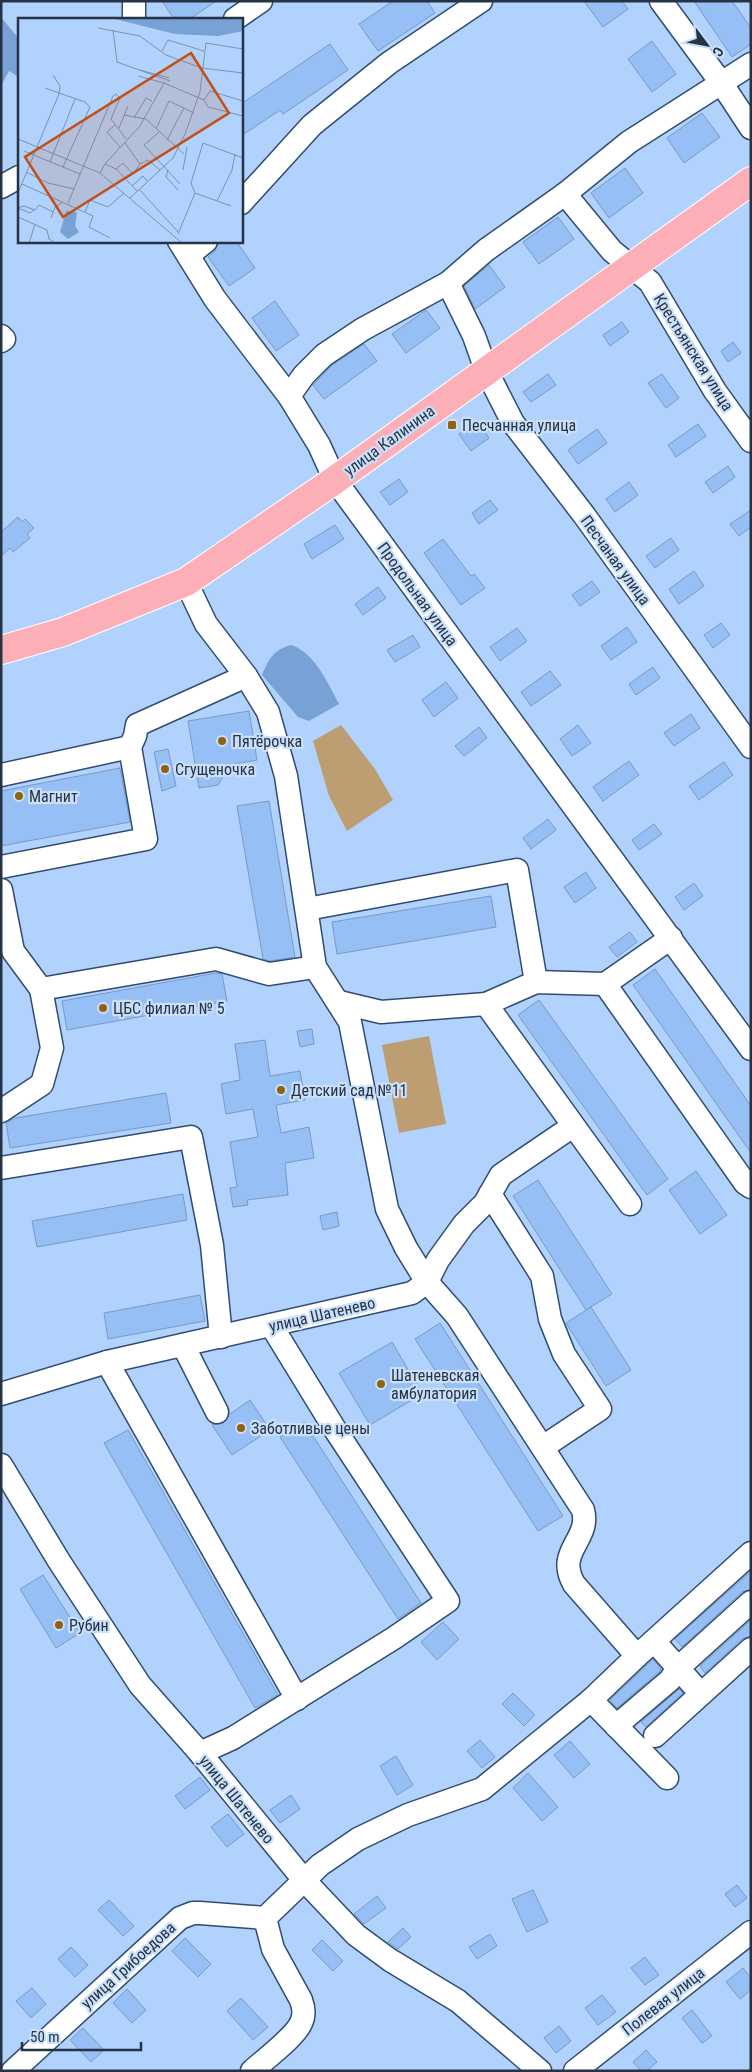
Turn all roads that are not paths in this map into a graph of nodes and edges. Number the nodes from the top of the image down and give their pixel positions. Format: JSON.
{"nodes":[{"id":1,"x":134,"y":1,"type":"edge"},
{"id":2,"x":261,"y":1,"type":"edge"},
{"id":3,"x":481,"y":1,"type":"edge"},
{"id":4,"x":661,"y":1,"type":"edge"},
{"id":5,"x":134,"y":18,"type":"edge"},
{"id":6,"x":236,"y":18,"type":"edge"},
{"id":7,"x":751,"y":64,"type":"edge"},
{"id":8,"x":722,"y":84,"type":"junction"},
{"id":9,"x":751,"y":128,"type":"edge"},
{"id":10,"x":18,"y":178,"type":"edge"},
{"id":11,"x":751,"y":181,"type":"edge"},
{"id":12,"x":1,"y":187,"type":"edge"},
{"id":13,"x":565,"y":194,"type":"junction"},
{"id":14,"x":242,"y":202,"type":"edge"},
{"id":15,"x":191,"y":246,"type":"edge"},
{"id":16,"x":632,"y":267,"type":"junction"},
{"id":17,"x":448,"y":283,"type":"junction"},
{"id":18,"x":1,"y":336,"type":"edge"},
{"id":19,"x":1,"y":341,"type":"edge"},
{"id":20,"x":486,"y":370,"type":"junction"},
{"id":21,"x":289,"y":396,"type":"junction"},
{"id":22,"x":751,"y":441,"type":"edge"},
{"id":23,"x":335,"y":480,"type":"junction"},
{"id":24,"x":186,"y":582,"type":"junction"},
{"id":25,"x":1,"y":650,"type":"edge"},
{"id":26,"x":246,"y":676,"type":"junction"},
{"id":27,"x":130,"y":746,"type":"junction"},
{"id":28,"x":751,"y":747,"type":"edge"},
{"id":29,"x":1,"y":775,"type":"edge"},
{"id":30,"x":1,"y":867,"type":"edge"},
{"id":31,"x":1,"y":890,"type":"edge"},
{"id":32,"x":307,"y":909,"type":"junction"},
{"id":33,"x":671,"y":938,"type":"junction"},
{"id":34,"x":315,"y":967,"type":"junction"},
{"id":35,"x":536,"y":982,"type":"junction"},
{"id":36,"x":605,"y":984,"type":"junction"},
{"id":37,"x":41,"y":989,"type":"junction"},
{"id":38,"x":339,"y":1002,"type":"junction"},
{"id":39,"x":486,"y":1004,"type":"junction"},
{"id":40,"x":751,"y":1049,"type":"edge"},
{"id":41,"x":1,"y":1112,"type":"edge"},
{"id":42,"x":573,"y":1126,"type":"junction"},
{"id":43,"x":1,"y":1168,"type":"edge"},
{"id":44,"x":751,"y":1187,"type":"edge"},
{"id":45,"x":490,"y":1194,"type":"junction"},
{"id":46,"x":630,"y":1204,"type":"dead end"},
{"id":47,"x":427,"y":1282,"type":"junction"},
{"id":48,"x":271,"y":1325,"type":"junction"},
{"id":49,"x":221,"y":1337,"type":"junction"},
{"id":50,"x":184,"y":1345,"type":"junction"},
{"id":51,"x":107,"y":1362,"type":"junction"},
{"id":52,"x":1,"y":1394,"type":"edge"},
{"id":53,"x":217,"y":1412,"type":"dead end"},
{"id":54,"x":543,"y":1447,"type":"junction"},
{"id":55,"x":1,"y":1465,"type":"edge"},
{"id":56,"x":751,"y":1553,"type":"edge"},
{"id":57,"x":751,"y":1602,"type":"edge"},
{"id":58,"x":654,"y":1641,"type":"junction"},
{"id":59,"x":751,"y":1649,"type":"edge"},
{"id":60,"x":637,"y":1656,"type":"junction"},
{"id":61,"x":678,"y":1668,"type":"junction"},
{"id":62,"x":701,"y":1694,"type":"junction"},
{"id":63,"x":297,"y":1699,"type":"junction"},
{"id":64,"x":591,"y":1700,"type":"junction"},
{"id":65,"x":616,"y":1726,"type":"junction"},
{"id":66,"x":654,"y":1736,"type":"dead end"},
{"id":67,"x":200,"y":1752,"type":"junction"},
{"id":68,"x":667,"y":1778,"type":"dead end"},
{"id":69,"x":304,"y":1880,"type":"junction"},
{"id":70,"x":264,"y":1918,"type":"junction"},
{"id":71,"x":751,"y":1932,"type":"edge"},
{"id":72,"x":14,"y":2071,"type":"edge"},
{"id":73,"x":252,"y":2071,"type":"edge"},
{"id":74,"x":540,"y":2071,"type":"edge"},
{"id":75,"x":575,"y":2071,"type":"edge"}],
"edges":[{"from":1,"to":5,"type":"street"},
{"from":2,"to":6,"type":"street"},
{"from":3,"to":14,"type":"street"},
{"from":4,"to":8,"type":"street"},
{"from":7,"to":8,"type":"street"},
{"from":8,"to":9,"type":"street"},
{"from":8,"to":13,"type":"street"},
{"from":10,"to":12,"type":"street"},
{"from":11,"to":16,"type":"main road","name":"улица Калинина"},
{"from":13,"to":16,"type":"street","name":"Крестьянская улица"},
{"from":13,"to":17,"type":"street"},
{"from":15,"to":21,"type":"street","name":"Продольная улица"},
{"from":16,"to":20,"type":"main road","name":"улица Калинина"},
{"from":16,"to":22,"type":"street","name":"Крестьянская улица"},
{"from":17,"to":20,"type":"street","name":"Песчаная улица"},
{"from":17,"to":21,"type":"street"},
{"from":18,"to":19,"type":"street"},
{"from":20,"to":23,"type":"main road","name":"улица Калинина"},
{"from":20,"to":28,"type":"street","name":"Песчаная улица"},
{"from":21,"to":23,"type":"street","name":"Продольная улица"},
{"from":23,"to":24,"type":"main road","name":"улица Калинина"},
{"from":23,"to":33,"type":"street","name":"Продольная улица"},
{"from":24,"to":25,"type":"main road","name":"улица Калинина"},
{"from":24,"to":26,"type":"street"},
{"from":26,"to":27,"type":"street"},
{"from":26,"to":32,"type":"street"},
{"from":27,"to":29,"type":"street"},
{"from":27,"to":30,"type":"street"},
{"from":31,"to":37,"type":"street"},
{"from":32,"to":34,"type":"street"},
{"from":32,"to":35,"type":"street"},
{"from":33,"to":36,"type":"street"},
{"from":33,"to":40,"type":"street","name":"Продольная улица"},
{"from":34,"to":37,"type":"street"},
{"from":34,"to":38,"type":"street"},
{"from":35,"to":36,"type":"street"},
{"from":35,"to":39,"type":"street"},
{"from":36,"to":44,"type":"street"},
{"from":37,"to":41,"type":"street"},
{"from":38,"to":39,"type":"street"},
{"from":38,"to":47,"type":"street"},
{"from":39,"to":42,"type":"street"},
{"from":42,"to":45,"type":"street"},
{"from":42,"to":46,"type":"street"},
{"from":43,"to":49,"type":"street"},
{"from":45,"to":47,"type":"street"},
{"from":45,"to":54,"type":"street"},
{"from":47,"to":48,"type":"street","name":"улица Шатенево"},
{"from":47,"to":54,"type":"street"},
{"from":48,"to":49,"type":"street","name":"улица Шатенево"},
{"from":48,"to":63,"type":"street"},
{"from":49,"to":50,"type":"street","name":"улица Шатенево"},
{"from":50,"to":51,"type":"street","name":"улица Шатенево"},
{"from":50,"to":53,"type":"street"},
{"from":51,"to":52,"type":"street","name":"улица Шатенево"},
{"from":51,"to":63,"type":"street"},
{"from":54,"to":60,"type":"street"},
{"from":55,"to":67,"type":"street","name":"улица Шатенево"},
{"from":56,"to":58,"type":"street"},
{"from":57,"to":61,"type":"street"},
{"from":58,"to":60,"type":"street"},
{"from":58,"to":61,"type":"street"},
{"from":59,"to":62,"type":"street"},
{"from":60,"to":64,"type":"street"},
{"from":61,"to":62,"type":"street"},
{"from":61,"to":65,"type":"street"},
{"from":62,"to":66,"type":"street"},
{"from":63,"to":67,"type":"street"},
{"from":64,"to":65,"type":"street"},
{"from":64,"to":69,"type":"street"},
{"from":65,"to":68,"type":"street"},
{"from":67,"to":69,"type":"street","name":"улица Шатенево"},
{"from":69,"to":70,"type":"street"},
{"from":69,"to":74,"type":"street","name":"улица Шатенево"},
{"from":70,"to":72,"type":"street","name":"улица Грибоедова"},
{"from":70,"to":73,"type":"street"},
{"from":71,"to":75,"type":"street","name":"Полевая улица"}]}
